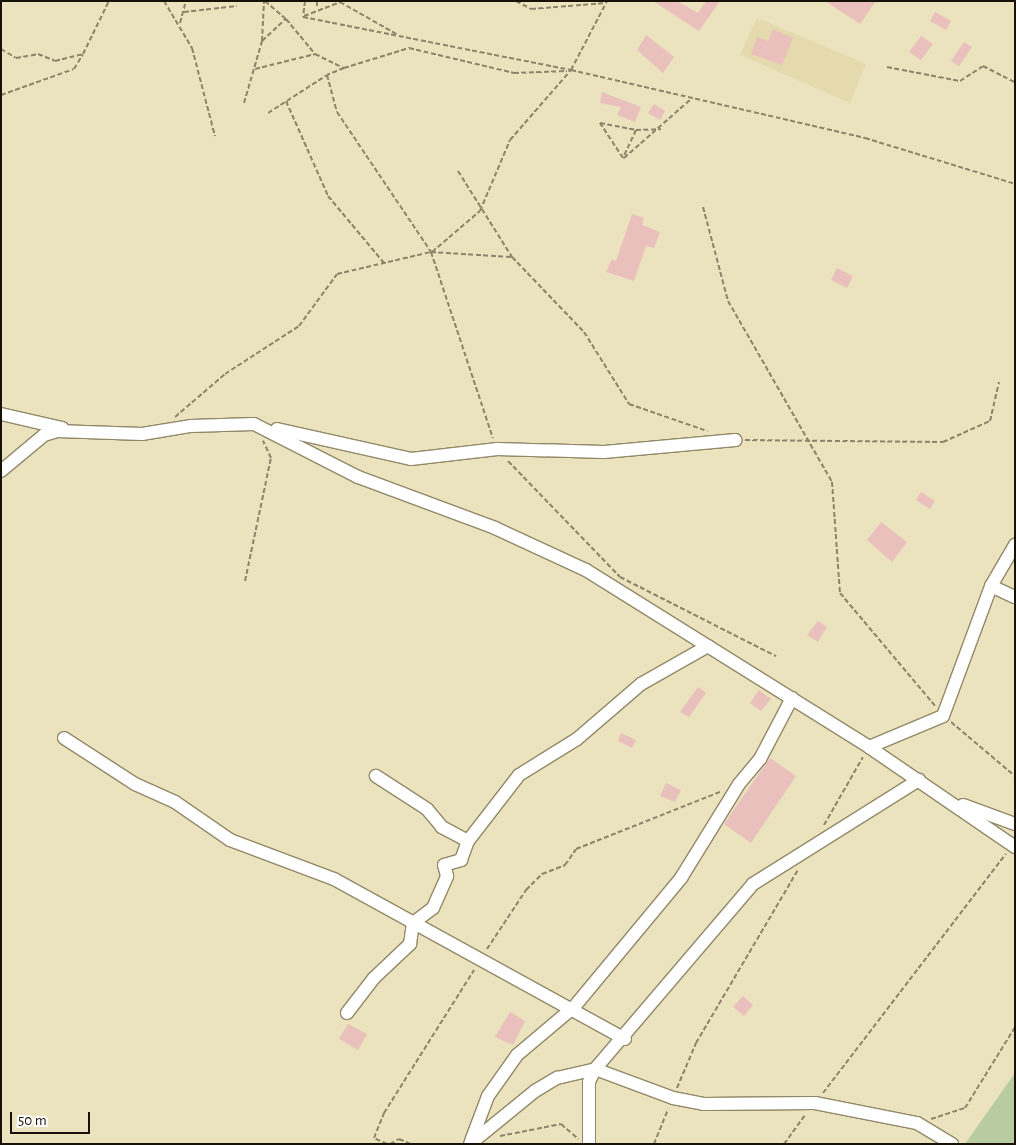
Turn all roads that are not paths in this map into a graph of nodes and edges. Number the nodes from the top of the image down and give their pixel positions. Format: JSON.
{"nodes":[{"id":1,"x":1,"y":414,"type":"edge"},
{"id":2,"x":254,"y":424,"type":"junction"},
{"id":3,"x":67,"y":430,"type":"junction"},
{"id":4,"x":735,"y":440,"type":"road end"},
{"id":5,"x":1,"y":471,"type":"edge"},
{"id":6,"x":1015,"y":545,"type":"edge"},
{"id":7,"x":991,"y":586,"type":"junction"},
{"id":8,"x":1015,"y":597,"type":"edge"},
{"id":9,"x":708,"y":646,"type":"junction"},
{"id":10,"x":792,"y":698,"type":"junction"},
{"id":11,"x":64,"y":738,"type":"dead end"},
{"id":12,"x":869,"y":747,"type":"junction"},
{"id":13,"x":376,"y":776,"type":"dead end"},
{"id":14,"x":919,"y":780,"type":"junction"},
{"id":15,"x":946,"y":799,"type":"junction"},
{"id":16,"x":1015,"y":824,"type":"edge"},
{"id":17,"x":468,"y":842,"type":"junction"},
{"id":18,"x":1014,"y":846,"type":"edge"},
{"id":19,"x":413,"y":923,"type":"junction"},
{"id":20,"x":574,"y":1007,"type":"junction"},
{"id":21,"x":347,"y":1013,"type":"dead end"},
{"id":22,"x":625,"y":1039,"type":"junction"},
{"id":23,"x":595,"y":1069,"type":"junction"},
{"id":24,"x":470,"y":1143,"type":"edge"},
{"id":25,"x":589,"y":1144,"type":"edge"},
{"id":26,"x":952,"y":1144,"type":"edge"}],
"edges":[{"from":1,"to":3,"type":"street"},
{"from":2,"to":3,"type":"street"},
{"from":2,"to":4,"type":"street"},
{"from":2,"to":9,"type":"street"},
{"from":3,"to":5,"type":"street"},
{"from":6,"to":7,"type":"street"},
{"from":7,"to":8,"type":"street"},
{"from":7,"to":12,"type":"street"},
{"from":9,"to":10,"type":"street"},
{"from":9,"to":17,"type":"street"},
{"from":10,"to":12,"type":"street"},
{"from":10,"to":20,"type":"street"},
{"from":11,"to":19,"type":"street"},
{"from":12,"to":14,"type":"street"},
{"from":13,"to":17,"type":"street"},
{"from":14,"to":15,"type":"street"},
{"from":14,"to":22,"type":"street"},
{"from":15,"to":16,"type":"street"},
{"from":15,"to":18,"type":"street"},
{"from":17,"to":19,"type":"street"},
{"from":19,"to":20,"type":"street"},
{"from":19,"to":21,"type":"street"},
{"from":20,"to":22,"type":"street"},
{"from":20,"to":24,"type":"street"},
{"from":22,"to":23,"type":"street"},
{"from":23,"to":24,"type":"street"},
{"from":23,"to":25,"type":"street"},
{"from":23,"to":26,"type":"street"}]}
